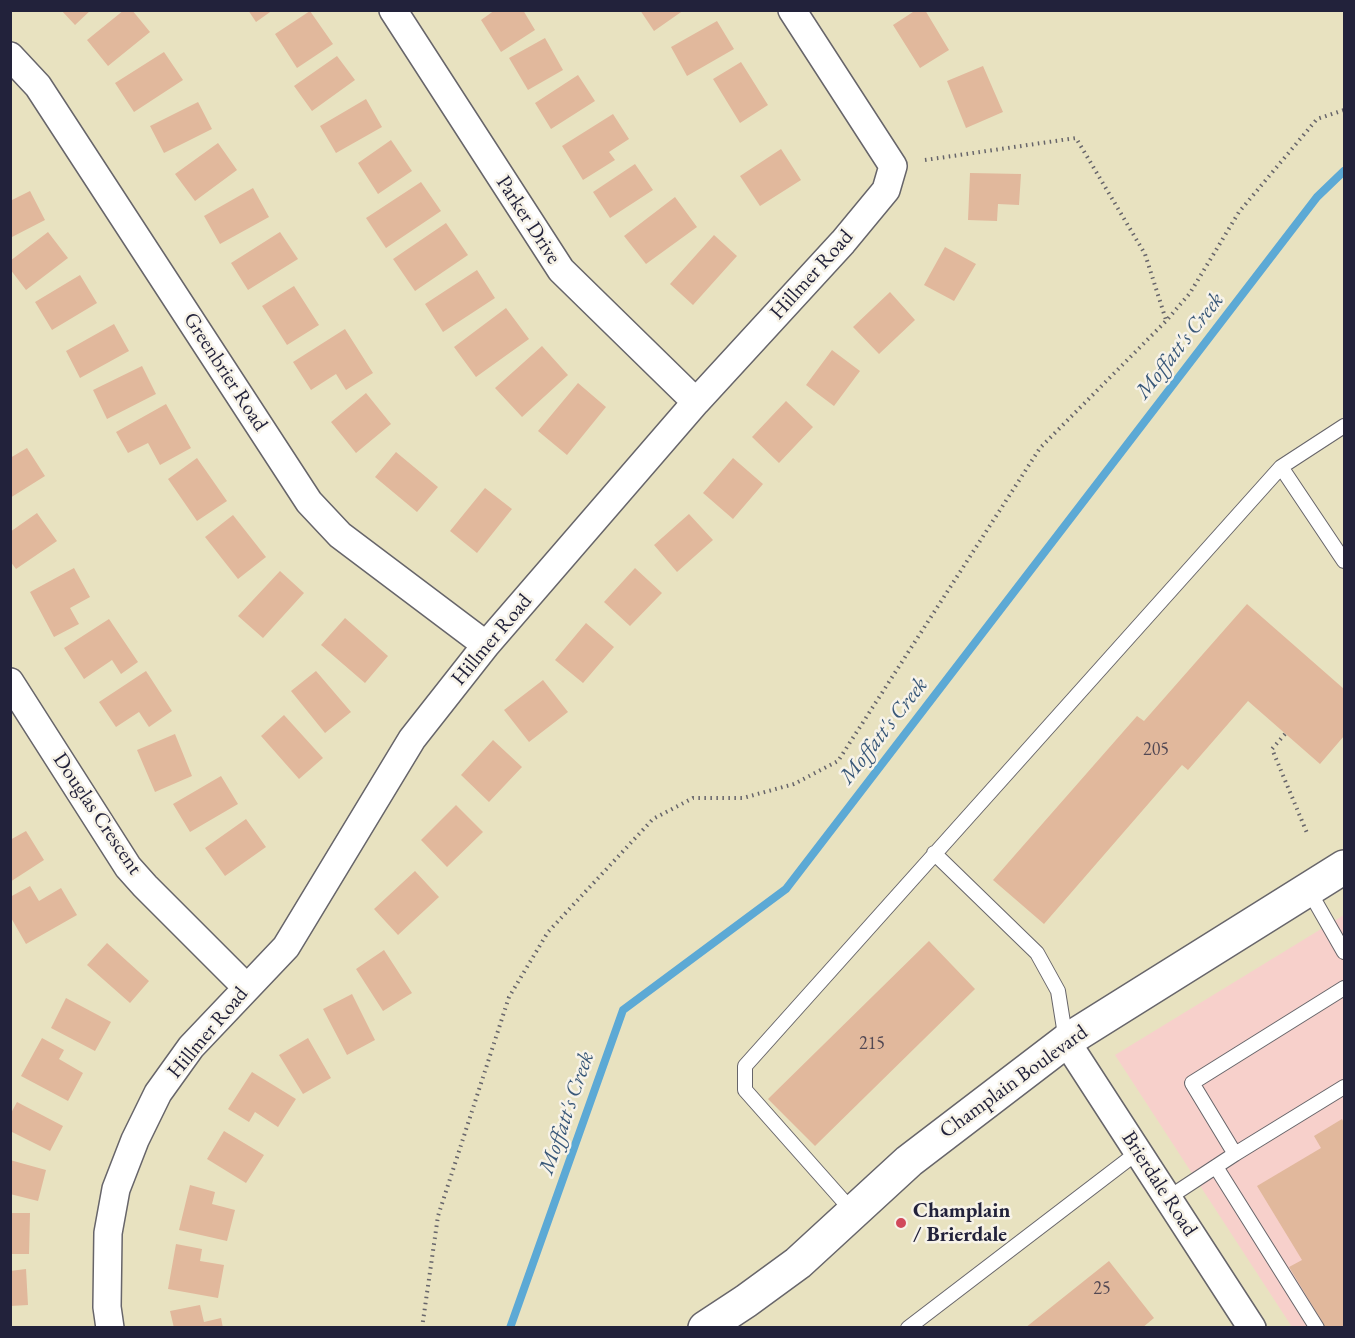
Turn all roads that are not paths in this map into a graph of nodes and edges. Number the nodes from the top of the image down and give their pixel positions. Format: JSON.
{"nodes":[{"id":1,"x":393,"y":10,"type":"edge"},
{"id":2,"x":792,"y":10,"type":"edge"},
{"id":3,"x":10,"y":56,"type":"edge"},
{"id":4,"x":696,"y":402,"type":"junction"},
{"id":5,"x":1344,"y":426,"type":"edge"},
{"id":6,"x":1281,"y":467,"type":"junction"},
{"id":7,"x":1344,"y":561,"type":"edge"},
{"id":8,"x":486,"y":645,"type":"junction"},
{"id":9,"x":10,"y":682,"type":"edge"},
{"id":10,"x":934,"y":853,"type":"junction"},
{"id":11,"x":1344,"y":867,"type":"edge"},
{"id":12,"x":1308,"y":889,"type":"junction"},
{"id":13,"x":1344,"y":952,"type":"edge"},
{"id":14,"x":246,"y":987,"type":"junction"},
{"id":15,"x":1344,"y":988,"type":"edge"},
{"id":16,"x":1066,"y":1041,"type":"junction"},
{"id":17,"x":1344,"y":1088,"type":"edge"},
{"id":18,"x":1138,"y":1152,"type":"junction"},
{"id":19,"x":1235,"y":1154,"type":"junction"},
{"id":20,"x":1216,"y":1167,"type":"junction"},
{"id":21,"x":1168,"y":1198,"type":"junction"},
{"id":22,"x":854,"y":1213,"type":"junction"},
{"id":23,"x":110,"y":1328,"type":"edge"},
{"id":24,"x":705,"y":1328,"type":"edge"},
{"id":25,"x":908,"y":1328,"type":"edge"},
{"id":26,"x":1252,"y":1328,"type":"edge"},
{"id":27,"x":1317,"y":1328,"type":"edge"}],
"edges":[{"from":1,"to":4,"type":"street","name":"Parker Drive"},
{"from":2,"to":4,"type":"street","name":"Hillmer Road"},
{"from":3,"to":8,"type":"street","name":"Greenbrier Road"},
{"from":4,"to":8,"type":"street","name":"Hillmer Road"},
{"from":5,"to":6,"type":"lane"},
{"from":6,"to":7,"type":"lane"},
{"from":6,"to":10,"type":"lane"},
{"from":8,"to":14,"type":"street","name":"Hillmer Road"},
{"from":9,"to":14,"type":"street","name":"Douglas Crescent"},
{"from":10,"to":16,"type":"lane"},
{"from":10,"to":22,"type":"lane"},
{"from":11,"to":12,"type":"street","name":"Champlain Boulevard"},
{"from":12,"to":13,"type":"lane"},
{"from":12,"to":16,"type":"street","name":"Champlain Boulevard"},
{"from":14,"to":23,"type":"street","name":"Hillmer Road"},
{"from":15,"to":19,"type":"lane"},
{"from":16,"to":18,"type":"street","name":"Brierdale Road"},
{"from":16,"to":22,"type":"street","name":"Champlain Boulevard"},
{"from":17,"to":19,"type":"lane"},
{"from":18,"to":21,"type":"street","name":"Brierdale Road"},
{"from":18,"to":25,"type":"lane"},
{"from":19,"to":20,"type":"lane"},
{"from":20,"to":21,"type":"lane"},
{"from":20,"to":27,"type":"lane"},
{"from":21,"to":26,"type":"street","name":"Brierdale Road"},
{"from":22,"to":24,"type":"street","name":"Champlain Boulevard"}]}
